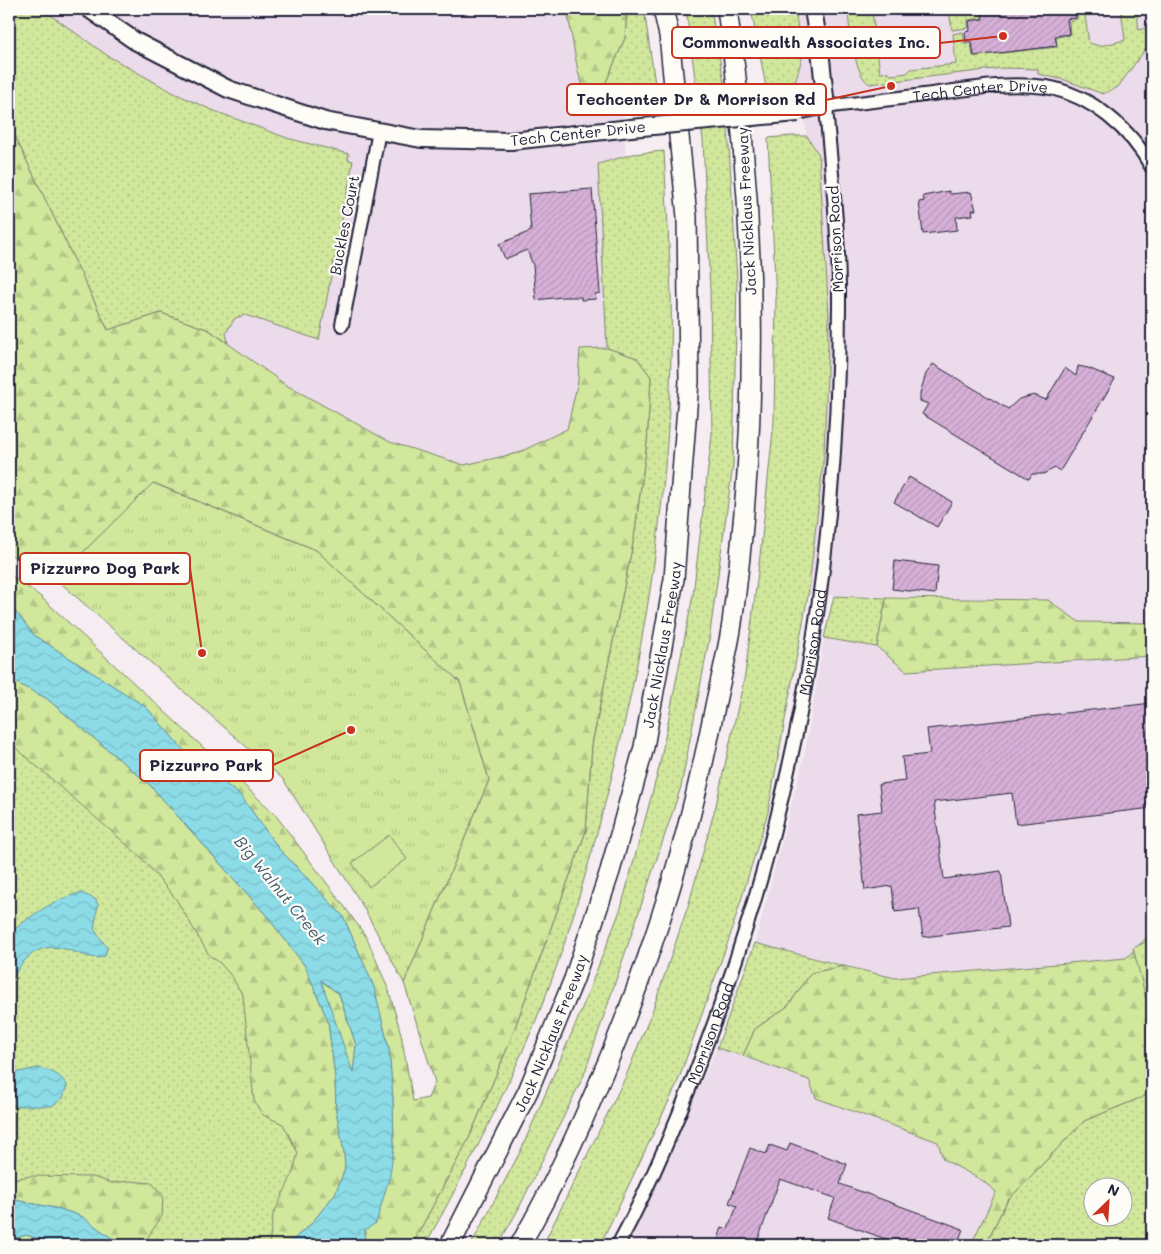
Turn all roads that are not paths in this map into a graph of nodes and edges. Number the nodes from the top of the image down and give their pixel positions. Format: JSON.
{"nodes":[{"id":1,"x":89,"y":9,"type":"edge"},
{"id":2,"x":663,"y":9,"type":"edge"},
{"id":3,"x":727,"y":9,"type":"edge"},
{"id":4,"x":813,"y":9,"type":"edge"},
{"id":5,"x":826,"y":107,"type":"junction"},
{"id":6,"x":798,"y":113,"type":"joint"},
{"id":7,"x":379,"y":131,"type":"junction"},
{"id":8,"x":1152,"y":168,"type":"edge"},
{"id":9,"x":342,"y":325,"type":"dead end"},
{"id":10,"x":450,"y":1245,"type":"edge"},
{"id":11,"x":520,"y":1245,"type":"edge"},
{"id":12,"x":618,"y":1245,"type":"edge"}],
"edges":[{"from":1,"to":7,"type":"main road","name":"Tech Center Drive"},
{"from":2,"to":10,"type":"highway","name":"Jack Nicklaus Freeway"},
{"from":3,"to":11,"type":"highway","name":"Jack Nicklaus Freeway"},
{"from":4,"to":5,"type":"main road","name":"Morrison Road"},
{"from":5,"to":6,"type":"street","name":"Tech Center Drive"},
{"from":5,"to":8,"type":"street","name":"Tech Center Drive"},
{"from":5,"to":12,"type":"street","name":"Morrison Road"},
{"from":6,"to":7,"type":"main road","name":"Tech Center Drive","bridge":true},
{"from":7,"to":9,"type":"street","name":"Buckles Court"}]}
